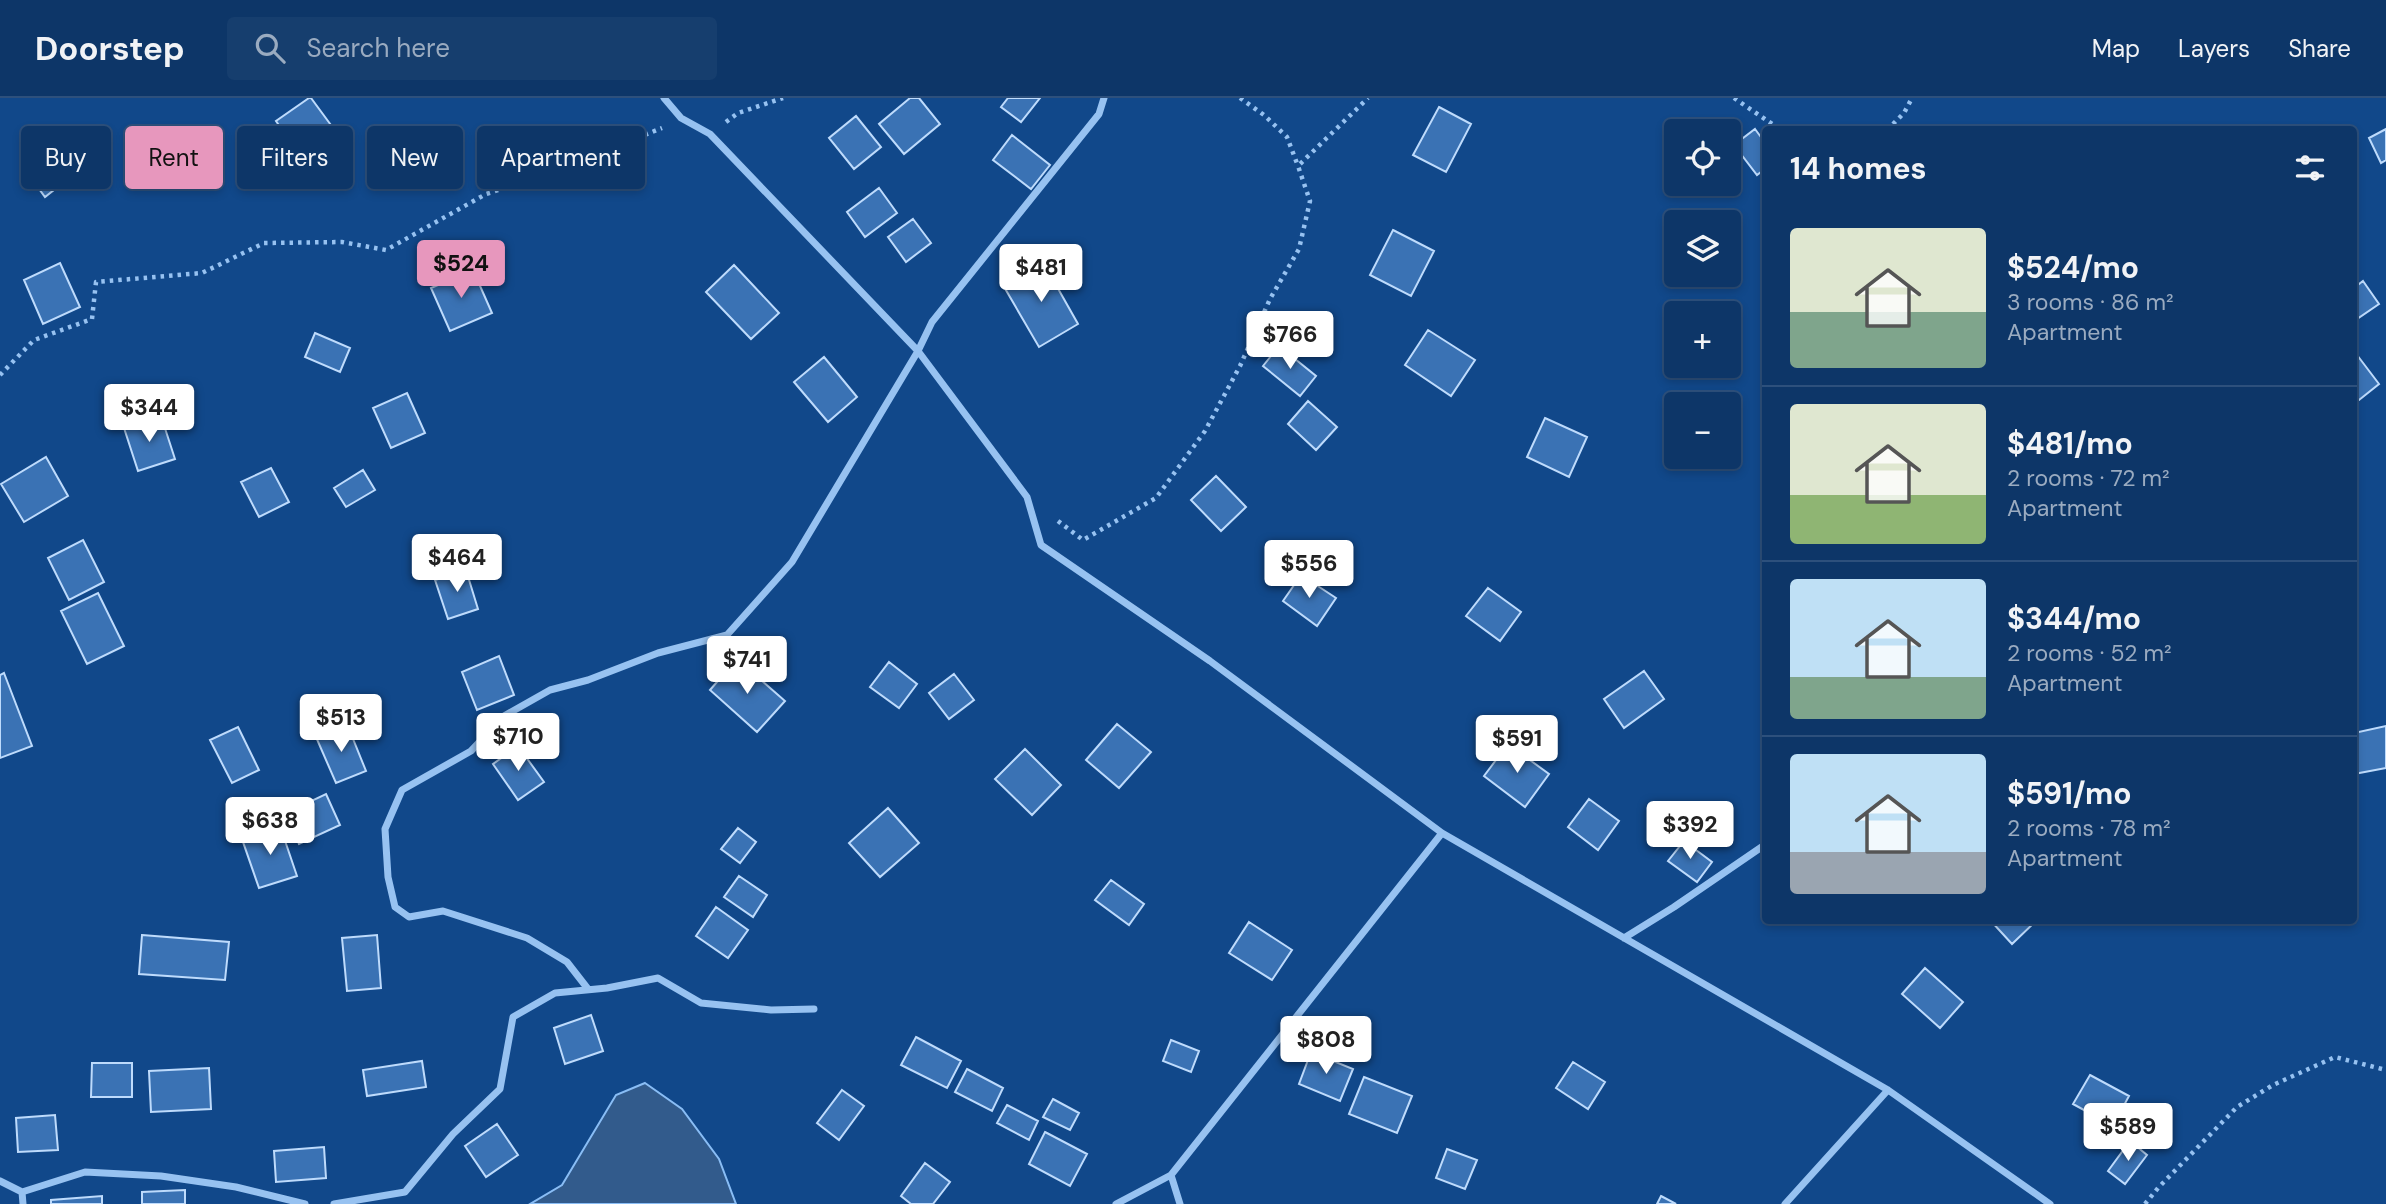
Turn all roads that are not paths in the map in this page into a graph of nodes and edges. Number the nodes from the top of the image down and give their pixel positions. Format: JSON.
{"nodes":[{"id":1,"x":663,"y":98,"type":"edge"},
{"id":2,"x":1104,"y":98,"type":"edge"},
{"id":3,"x":918,"y":351,"type":"junction"},
{"id":4,"x":1442,"y":833,"type":"junction"},
{"id":5,"x":1762,"y":847,"type":"edge"},
{"id":6,"x":1624,"y":938,"type":"junction"},
{"id":7,"x":588,"y":989,"type":"junction"},
{"id":8,"x":814,"y":1009,"type":"dead end"},
{"id":9,"x":1888,"y":1090,"type":"junction"},
{"id":10,"x":1171,"y":1175,"type":"junction"},
{"id":11,"x":0,"y":1181,"type":"edge"},
{"id":12,"x":22,"y":1192,"type":"junction"},
{"id":13,"x":23,"y":1204,"type":"edge"},
{"id":14,"x":305,"y":1204,"type":"edge"},
{"id":15,"x":334,"y":1204,"type":"edge"},
{"id":16,"x":1116,"y":1204,"type":"edge"},
{"id":17,"x":1180,"y":1204,"type":"edge"},
{"id":18,"x":1785,"y":1204,"type":"edge"},
{"id":19,"x":2050,"y":1204,"type":"edge"}],
"edges":[{"from":1,"to":3,"type":"street"},
{"from":2,"to":3,"type":"street"},
{"from":3,"to":4,"type":"street"},
{"from":3,"to":7,"type":"street"},
{"from":4,"to":6,"type":"street"},
{"from":4,"to":10,"type":"street"},
{"from":5,"to":6,"type":"street"},
{"from":6,"to":9,"type":"street"},
{"from":7,"to":8,"type":"street"},
{"from":7,"to":15,"type":"street"},
{"from":9,"to":18,"type":"street"},
{"from":9,"to":19,"type":"street"},
{"from":10,"to":16,"type":"street"},
{"from":10,"to":17,"type":"street"},
{"from":11,"to":12,"type":"street"},
{"from":12,"to":13,"type":"street"},
{"from":12,"to":14,"type":"street"}]}
